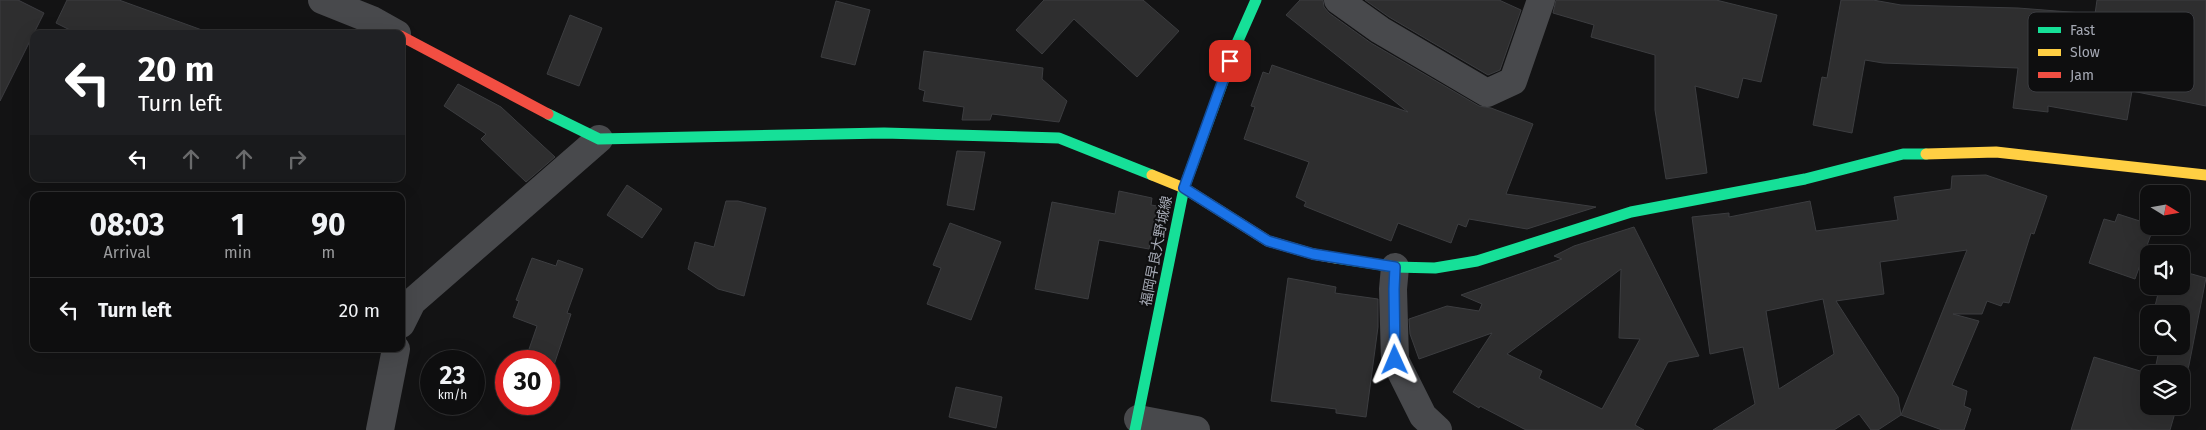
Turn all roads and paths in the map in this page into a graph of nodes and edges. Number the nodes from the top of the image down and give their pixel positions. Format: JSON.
{"nodes":[{"id":1,"x":322,"y":0,"type":"edge"},
{"id":2,"x":1256,"y":0,"type":"edge"},
{"id":3,"x":1338,"y":0,"type":"edge"},
{"id":4,"x":1541,"y":0,"type":"edge"},
{"id":5,"x":390,"y":30,"type":"edge"},
{"id":6,"x":405,"y":38,"type":"edge"},
{"id":7,"x":599,"y":139,"type":"junction"},
{"id":8,"x":2206,"y":175,"type":"edge"},
{"id":9,"x":1184,"y":188,"type":"junction"},
{"id":10,"x":1395,"y":267,"type":"junction"},
{"id":11,"x":405,"y":316,"type":"edge"},
{"id":12,"x":395,"y":352,"type":"edge"},
{"id":13,"x":1136,"y":424,"type":"edge"},
{"id":14,"x":380,"y":430,"type":"edge"},
{"id":15,"x":1196,"y":430,"type":"edge"},
{"id":16,"x":1437,"y":430,"type":"edge"}],
"edges":[{"from":1,"to":5,"type":"street"},
{"from":2,"to":9,"type":"street","name":"福岡早良大野城線"},
{"from":3,"to":4,"type":"street"},
{"from":6,"to":7,"type":"street"},
{"from":7,"to":9,"type":"street"},
{"from":7,"to":11,"type":"street"},
{"from":8,"to":10,"type":"street"},
{"from":9,"to":10,"type":"street"},
{"from":9,"to":13,"type":"street","name":"福岡早良大野城線"},
{"from":10,"to":16,"type":"street"},
{"from":12,"to":14,"type":"street"},
{"from":13,"to":15,"type":"street"}]}
